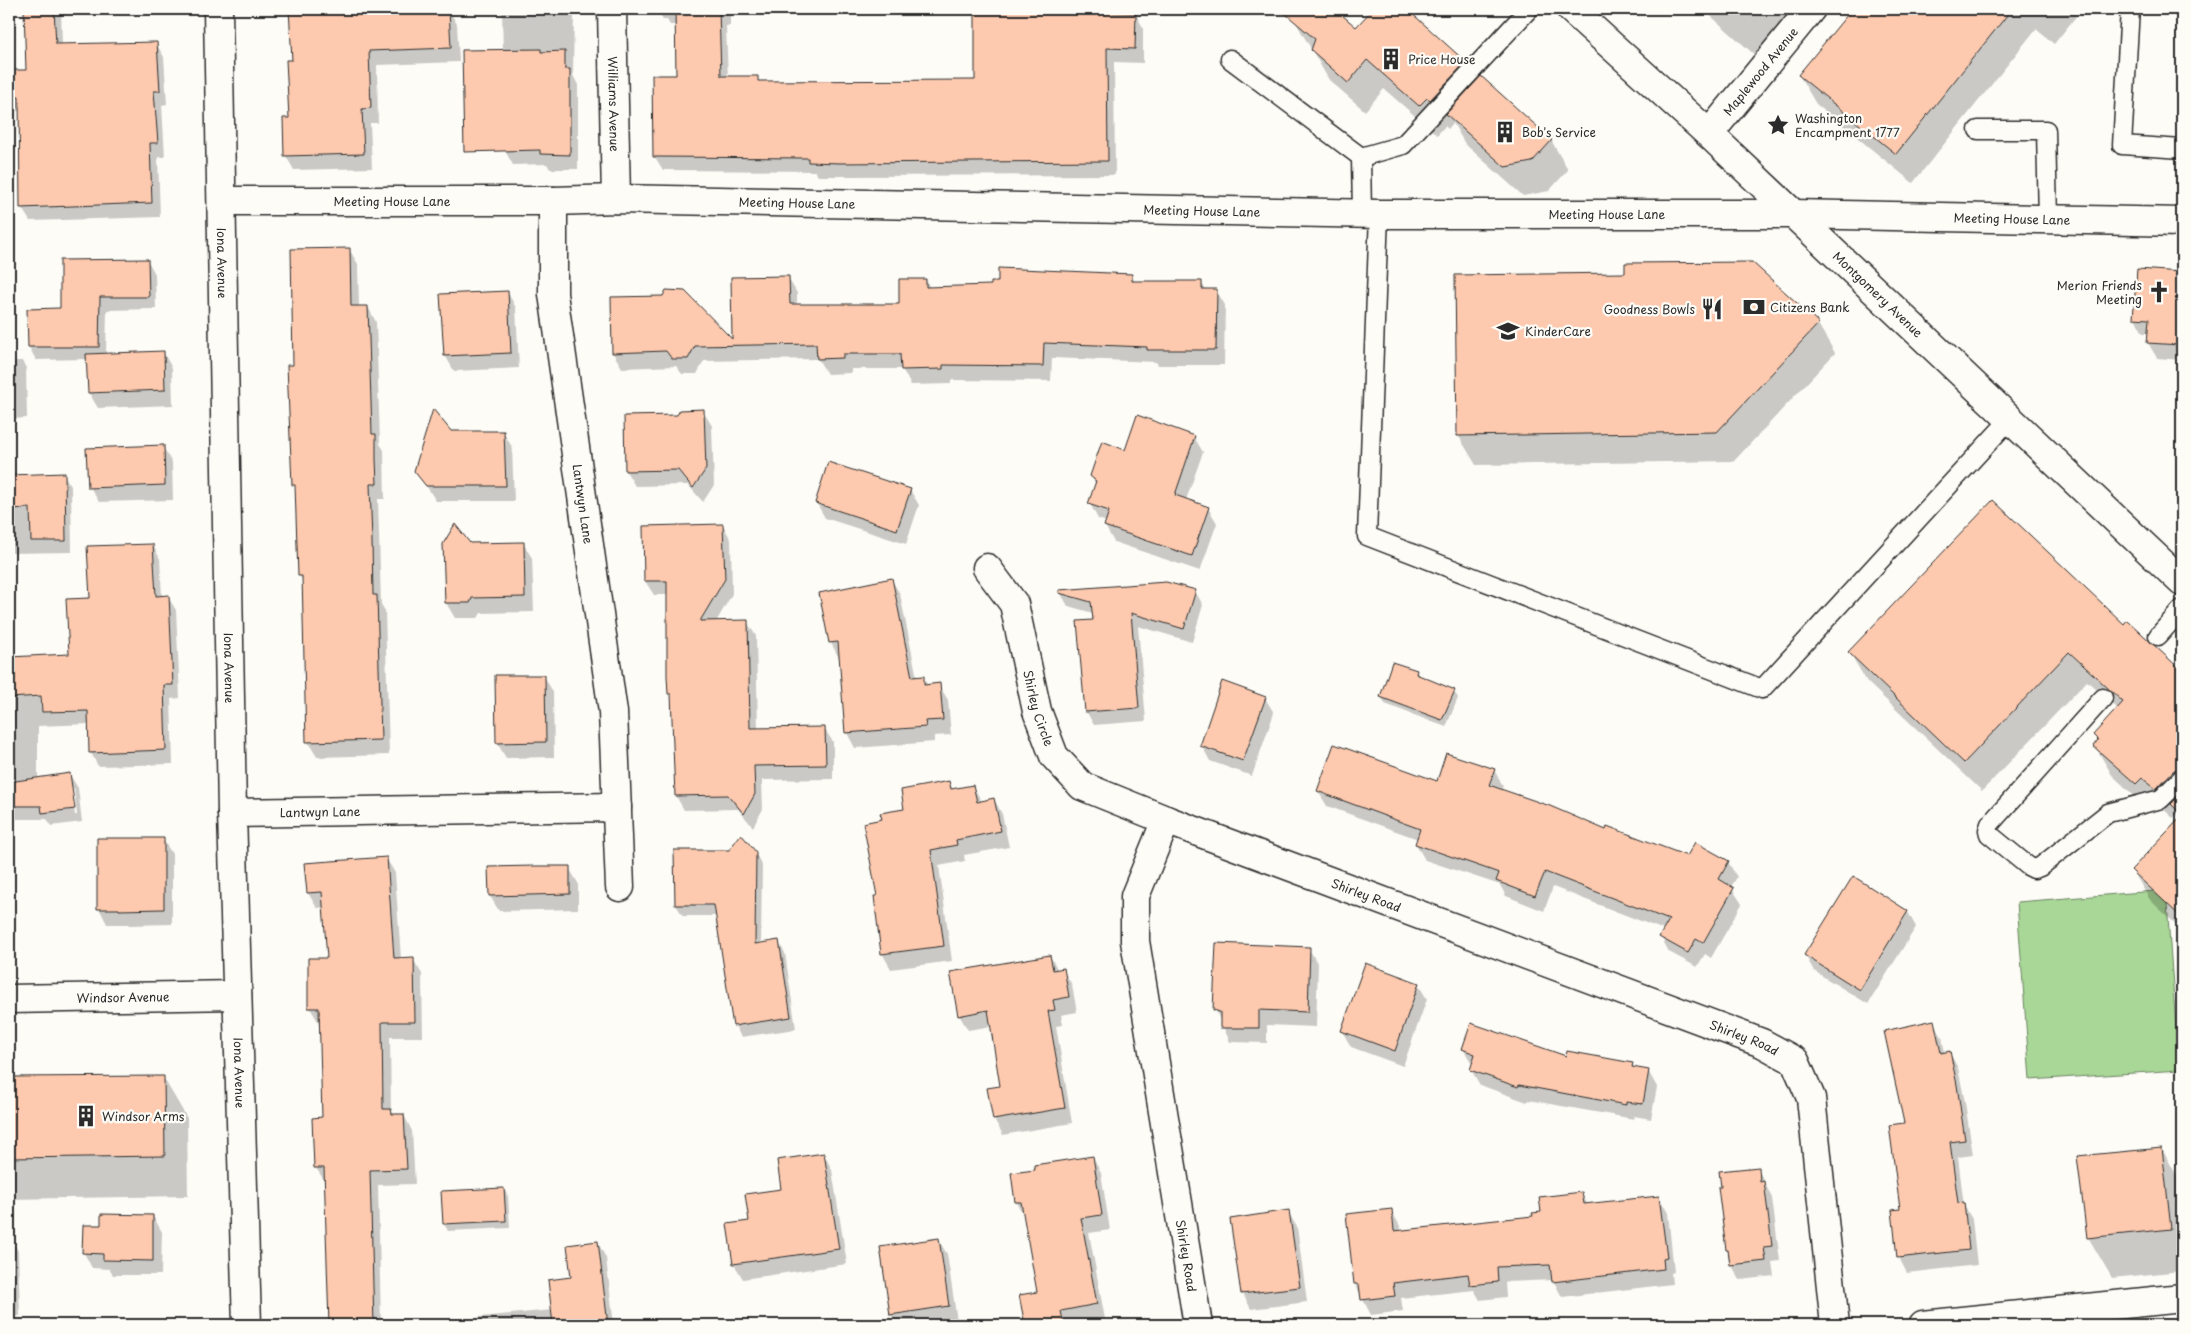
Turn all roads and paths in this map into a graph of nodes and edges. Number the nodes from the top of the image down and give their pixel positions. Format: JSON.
{"nodes":[{"id":1,"x":218,"y":9,"type":"edge"},
{"id":2,"x":612,"y":9,"type":"edge"},
{"id":3,"x":1529,"y":9,"type":"edge"},
{"id":4,"x":1572,"y":9,"type":"edge"},
{"id":5,"x":1811,"y":9,"type":"edge"},
{"id":6,"x":2130,"y":9,"type":"edge"},
{"id":7,"x":1230,"y":59,"type":"dead end"},
{"id":8,"x":1978,"y":130,"type":"dead end"},
{"id":9,"x":1709,"y":134,"type":"junction"},
{"id":10,"x":2182,"y":149,"type":"edge"},
{"id":11,"x":1361,"y":157,"type":"junction"},
{"id":12,"x":616,"y":199,"type":"junction"},
{"id":13,"x":222,"y":201,"type":"junction"},
{"id":14,"x":553,"y":201,"type":"junction"},
{"id":15,"x":1371,"y":214,"type":"junction"},
{"id":16,"x":1793,"y":214,"type":"junction"},
{"id":17,"x":2048,"y":220,"type":"junction"},
{"id":18,"x":2182,"y":222,"type":"edge"},
{"id":19,"x":2010,"y":419,"type":"junction"},
{"id":20,"x":987,"y":568,"type":"dead end"},
{"id":21,"x":2182,"y":582,"type":"edge"},
{"id":22,"x":2182,"y":609,"type":"edge"},
{"id":23,"x":2158,"y":636,"type":"dead end"},
{"id":24,"x":2103,"y":698,"type":"dead end"},
{"id":25,"x":2182,"y":778,"type":"edge"},
{"id":26,"x":617,"y":807,"type":"junction"},
{"id":27,"x":232,"y":813,"type":"junction"},
{"id":28,"x":1166,"y":820,"type":"junction"},
{"id":29,"x":620,"y":887,"type":"dead end"},
{"id":30,"x":237,"y":995,"type":"junction"},
{"id":31,"x":9,"y":999,"type":"edge"},
{"id":32,"x":2182,"y":1298,"type":"edge"},
{"id":33,"x":2062,"y":1319,"type":"edge"},
{"id":34,"x":247,"y":1325,"type":"edge"},
{"id":35,"x":1198,"y":1325,"type":"edge"},
{"id":36,"x":1834,"y":1325,"type":"edge"},
{"id":37,"x":1923,"y":1325,"type":"edge"}],
"edges":[{"from":1,"to":13,"type":"street","name":"Iona Avenue"},
{"from":2,"to":12,"type":"street","name":"Williams Avenue"},
{"from":3,"to":11,"type":"lane"},
{"from":4,"to":9,"type":"street","name":"Montgomery Avenue"},
{"from":5,"to":9,"type":"street","name":"Maplewood Avenue"},
{"from":6,"to":10,"type":"lane"},
{"from":7,"to":11,"type":"lane"},
{"from":8,"to":17,"type":"lane"},
{"from":9,"to":16,"type":"street","name":"Montgomery Avenue"},
{"from":11,"to":15,"type":"lane"},
{"from":12,"to":14,"type":"street","name":"Meeting House Lane"},
{"from":12,"to":15,"type":"street","name":"Meeting House Lane"},
{"from":13,"to":14,"type":"street","name":"Meeting House Lane"},
{"from":13,"to":27,"type":"street","name":"Iona Avenue"},
{"from":14,"to":26,"type":"street","name":"Lantwyn Lane"},
{"from":15,"to":16,"type":"street","name":"Meeting House Lane"},
{"from":15,"to":19,"type":"lane"},
{"from":16,"to":17,"type":"street","name":"Meeting House Lane"},
{"from":16,"to":19,"type":"street","name":"Montgomery Avenue"},
{"from":17,"to":18,"type":"street","name":"Meeting House Lane"},
{"from":19,"to":21,"type":"street","name":"Montgomery Avenue"},
{"from":20,"to":28,"type":"street","name":"Shirley Circle"},
{"from":22,"to":23,"type":"lane"},
{"from":24,"to":25,"type":"lane"},
{"from":26,"to":27,"type":"street","name":"Lantwyn Lane"},
{"from":26,"to":29,"type":"street","name":"Lantwyn Lane"},
{"from":27,"to":30,"type":"street","name":"Iona Avenue"},
{"from":28,"to":35,"type":"street","name":"Shirley Road"},
{"from":28,"to":36,"type":"street","name":"Shirley Road"},
{"from":30,"to":31,"type":"street","name":"Windsor Avenue"},
{"from":30,"to":34,"type":"street","name":"Iona Avenue"},
{"from":32,"to":33,"type":"street"},
{"from":33,"to":37,"type":"street"}]}
